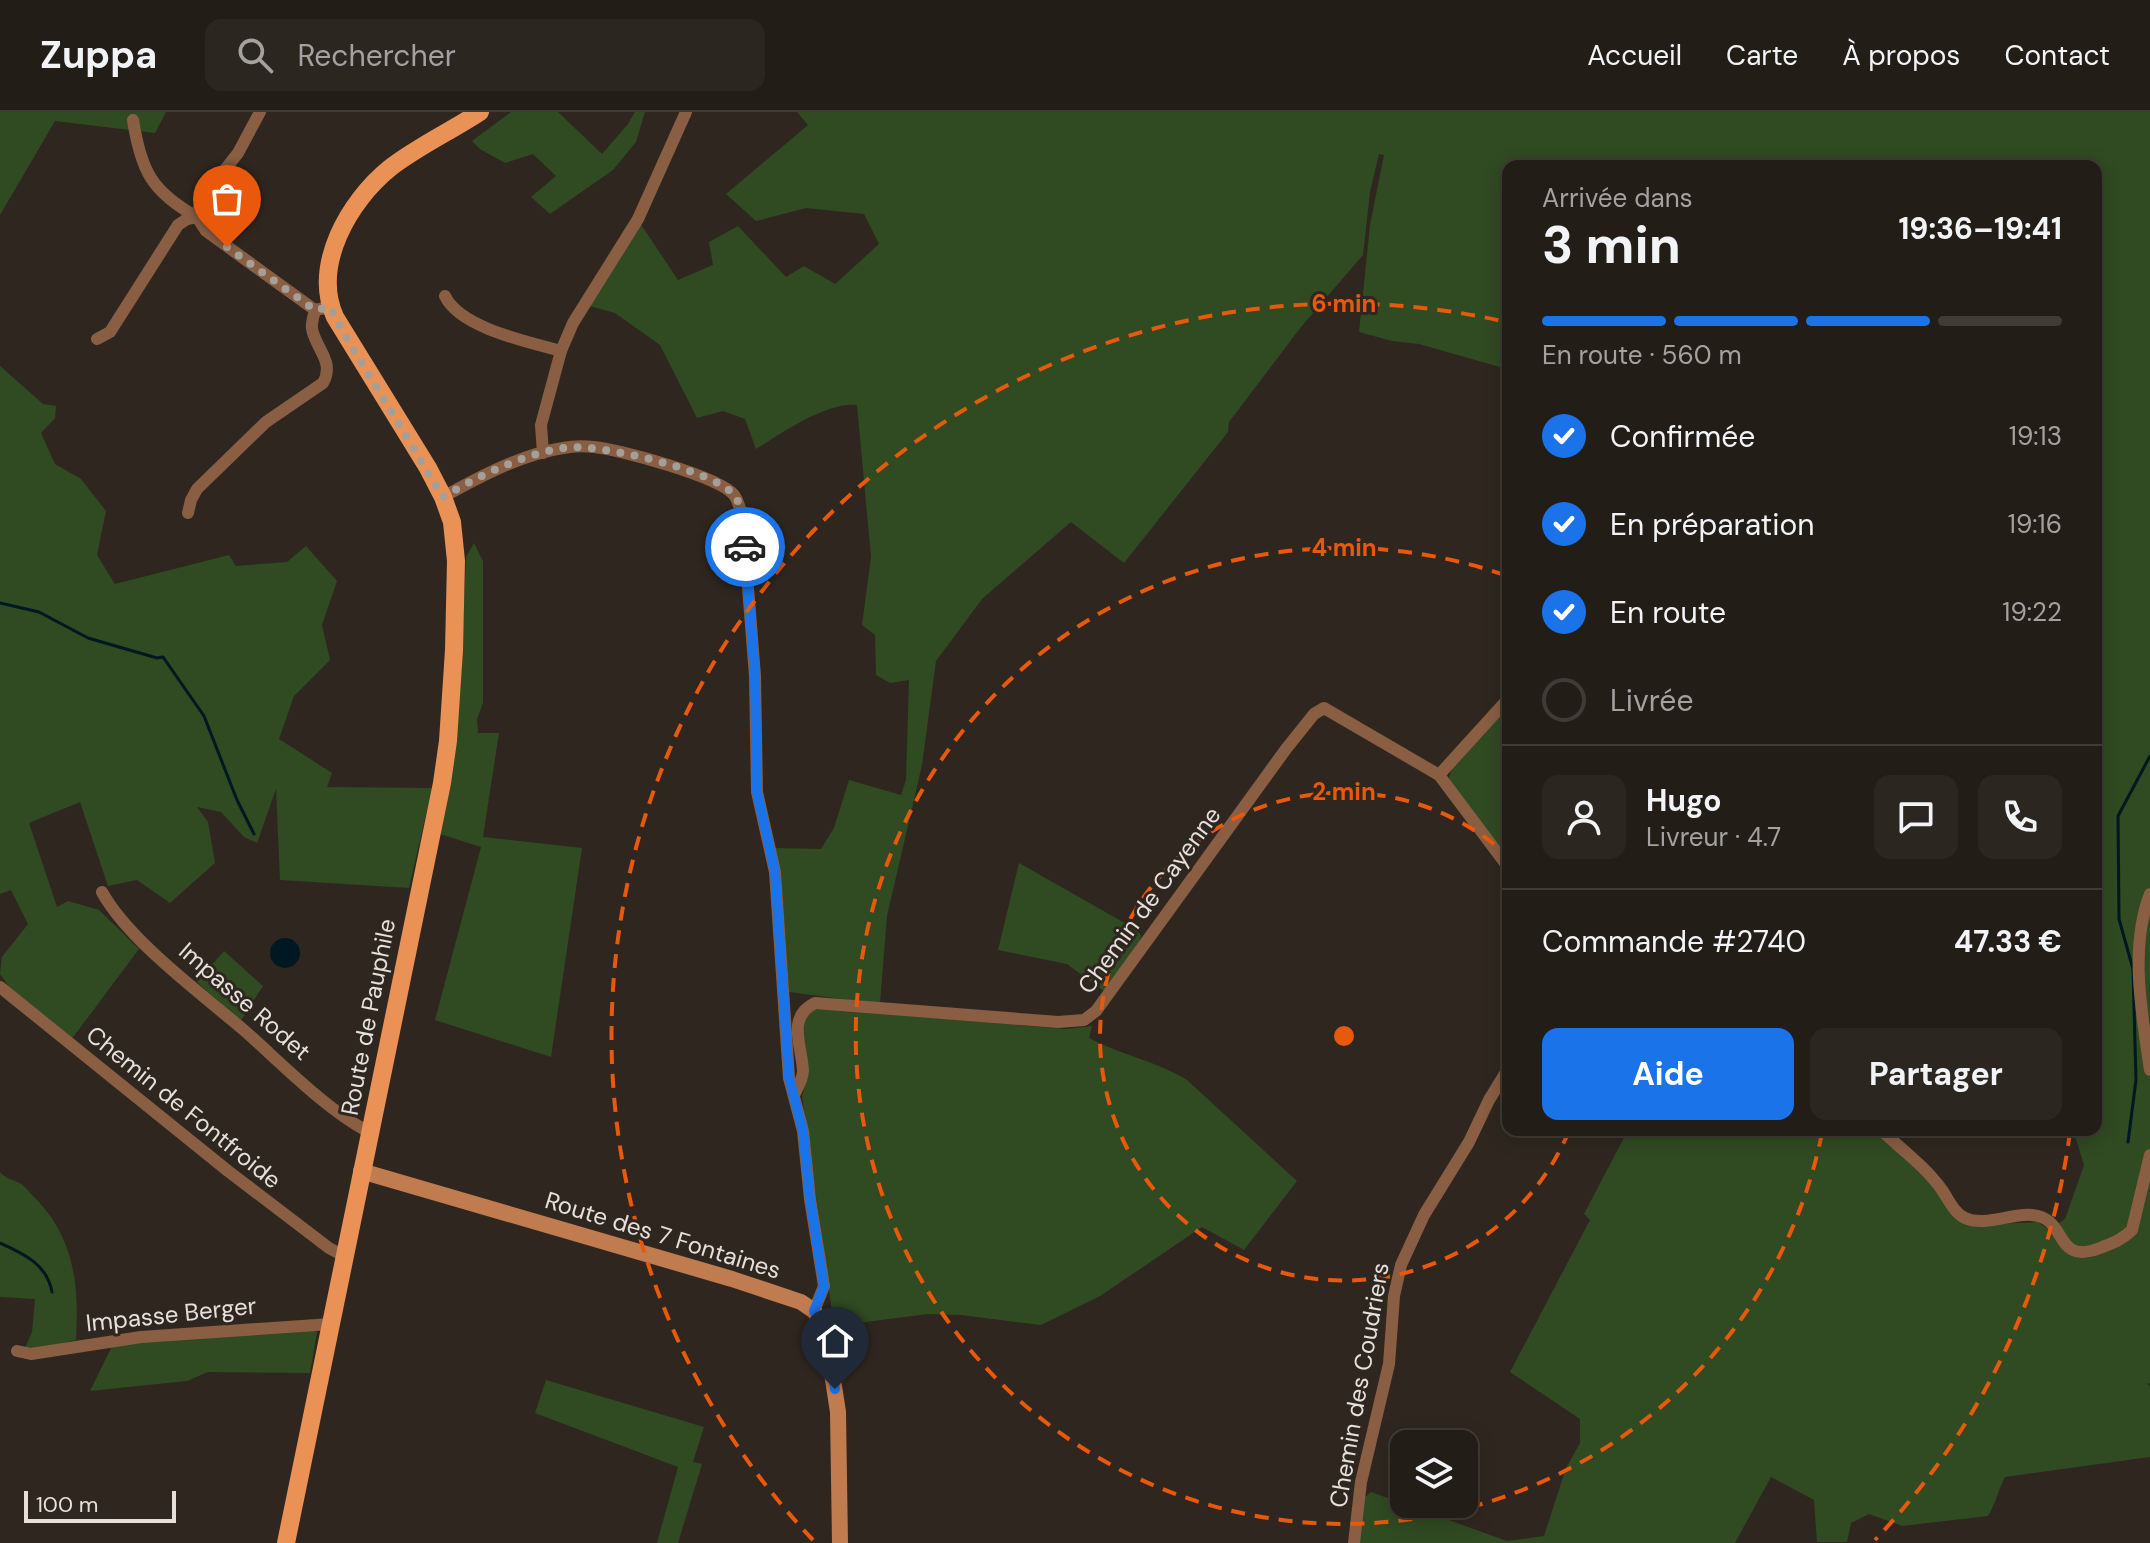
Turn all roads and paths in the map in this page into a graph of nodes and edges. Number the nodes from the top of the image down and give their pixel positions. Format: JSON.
{"nodes":[{"id":1,"x":260,"y":112,"type":"edge"},
{"id":2,"x":480,"y":112,"type":"edge"},
{"id":3,"x":686,"y":112,"type":"edge"},
{"id":4,"x":133,"y":120,"type":"dead end"},
{"id":5,"x":197,"y":217,"type":"junction"},
{"id":6,"x":445,"y":296,"type":"dead end"},
{"id":7,"x":322,"y":308,"type":"junction"},
{"id":8,"x":97,"y":339,"type":"dead end"},
{"id":9,"x":561,"y":351,"type":"junction"},
{"id":10,"x":543,"y":453,"type":"junction"},
{"id":11,"x":443,"y":497,"type":"junction"},
{"id":12,"x":188,"y":513,"type":"dead end"},
{"id":13,"x":1502,"y":706,"type":"edge"},
{"id":14,"x":1439,"y":775,"type":"junction"},
{"id":15,"x":1502,"y":859,"type":"edge"},
{"id":16,"x":102,"y":892,"type":"dead end"},
{"id":17,"x":2150,"y":894,"type":"edge"},
{"id":18,"x":0,"y":987,"type":"edge"},
{"id":19,"x":2150,"y":1070,"type":"edge"},
{"id":20,"x":1502,"y":1079,"type":"edge"},
{"id":21,"x":794,"y":1095,"type":"junction"},
{"id":22,"x":369,"y":1132,"type":"junction"},
{"id":23,"x":1887,"y":1136,"type":"edge"},
{"id":24,"x":2150,"y":1155,"type":"edge"},
{"id":25,"x":361,"y":1171,"type":"junction"},
{"id":26,"x":344,"y":1256,"type":"junction"},
{"id":27,"x":814,"y":1311,"type":"junction"},
{"id":28,"x":331,"y":1324,"type":"junction"},
{"id":29,"x":17,"y":1351,"type":"dead end"},
{"id":30,"x":286,"y":1543,"type":"edge"},
{"id":31,"x":840,"y":1543,"type":"edge"},
{"id":32,"x":1354,"y":1543,"type":"edge"}],
"edges":[{"from":1,"to":5,"type":"street"},
{"from":2,"to":7,"type":"main road"},
{"from":3,"to":9,"type":"street"},
{"from":4,"to":5,"type":"street"},
{"from":5,"to":7,"type":"street"},
{"from":5,"to":8,"type":"street"},
{"from":6,"to":9,"type":"street"},
{"from":7,"to":11,"type":"main road","name":"Route de Pauphile"},
{"from":7,"to":12,"type":"street"},
{"from":9,"to":10,"type":"street"},
{"from":10,"to":11,"type":"street"},
{"from":10,"to":21,"type":"street"},
{"from":11,"to":22,"type":"main road","name":"Route de Pauphile"},
{"from":13,"to":14,"type":"street"},
{"from":14,"to":15,"type":"street","name":"Chemin de Cayenne"},
{"from":14,"to":21,"type":"street","name":"Chemin de Cayenne"},
{"from":16,"to":22,"type":"street","name":"Impasse Rodet"},
{"from":17,"to":19,"type":"street"},
{"from":18,"to":26,"type":"street","name":"Chemin de Fontfroide"},
{"from":20,"to":32,"type":"street","name":"Chemin des Coudriers"},
{"from":21,"to":27,"type":"street"},
{"from":22,"to":25,"type":"main road","name":"Route de Pauphile"},
{"from":23,"to":24,"type":"street"},
{"from":25,"to":26,"type":"main road","name":"Route de Pauphile"},
{"from":25,"to":27,"type":"street","name":"Route des 7 Fontaines"},
{"from":26,"to":28,"type":"main road","name":"Route de Pauphile"},
{"from":27,"to":31,"type":"street"},
{"from":28,"to":29,"type":"street","name":"Impasse Berger"},
{"from":28,"to":30,"type":"main road","name":"Route de Pauphile"}]}
